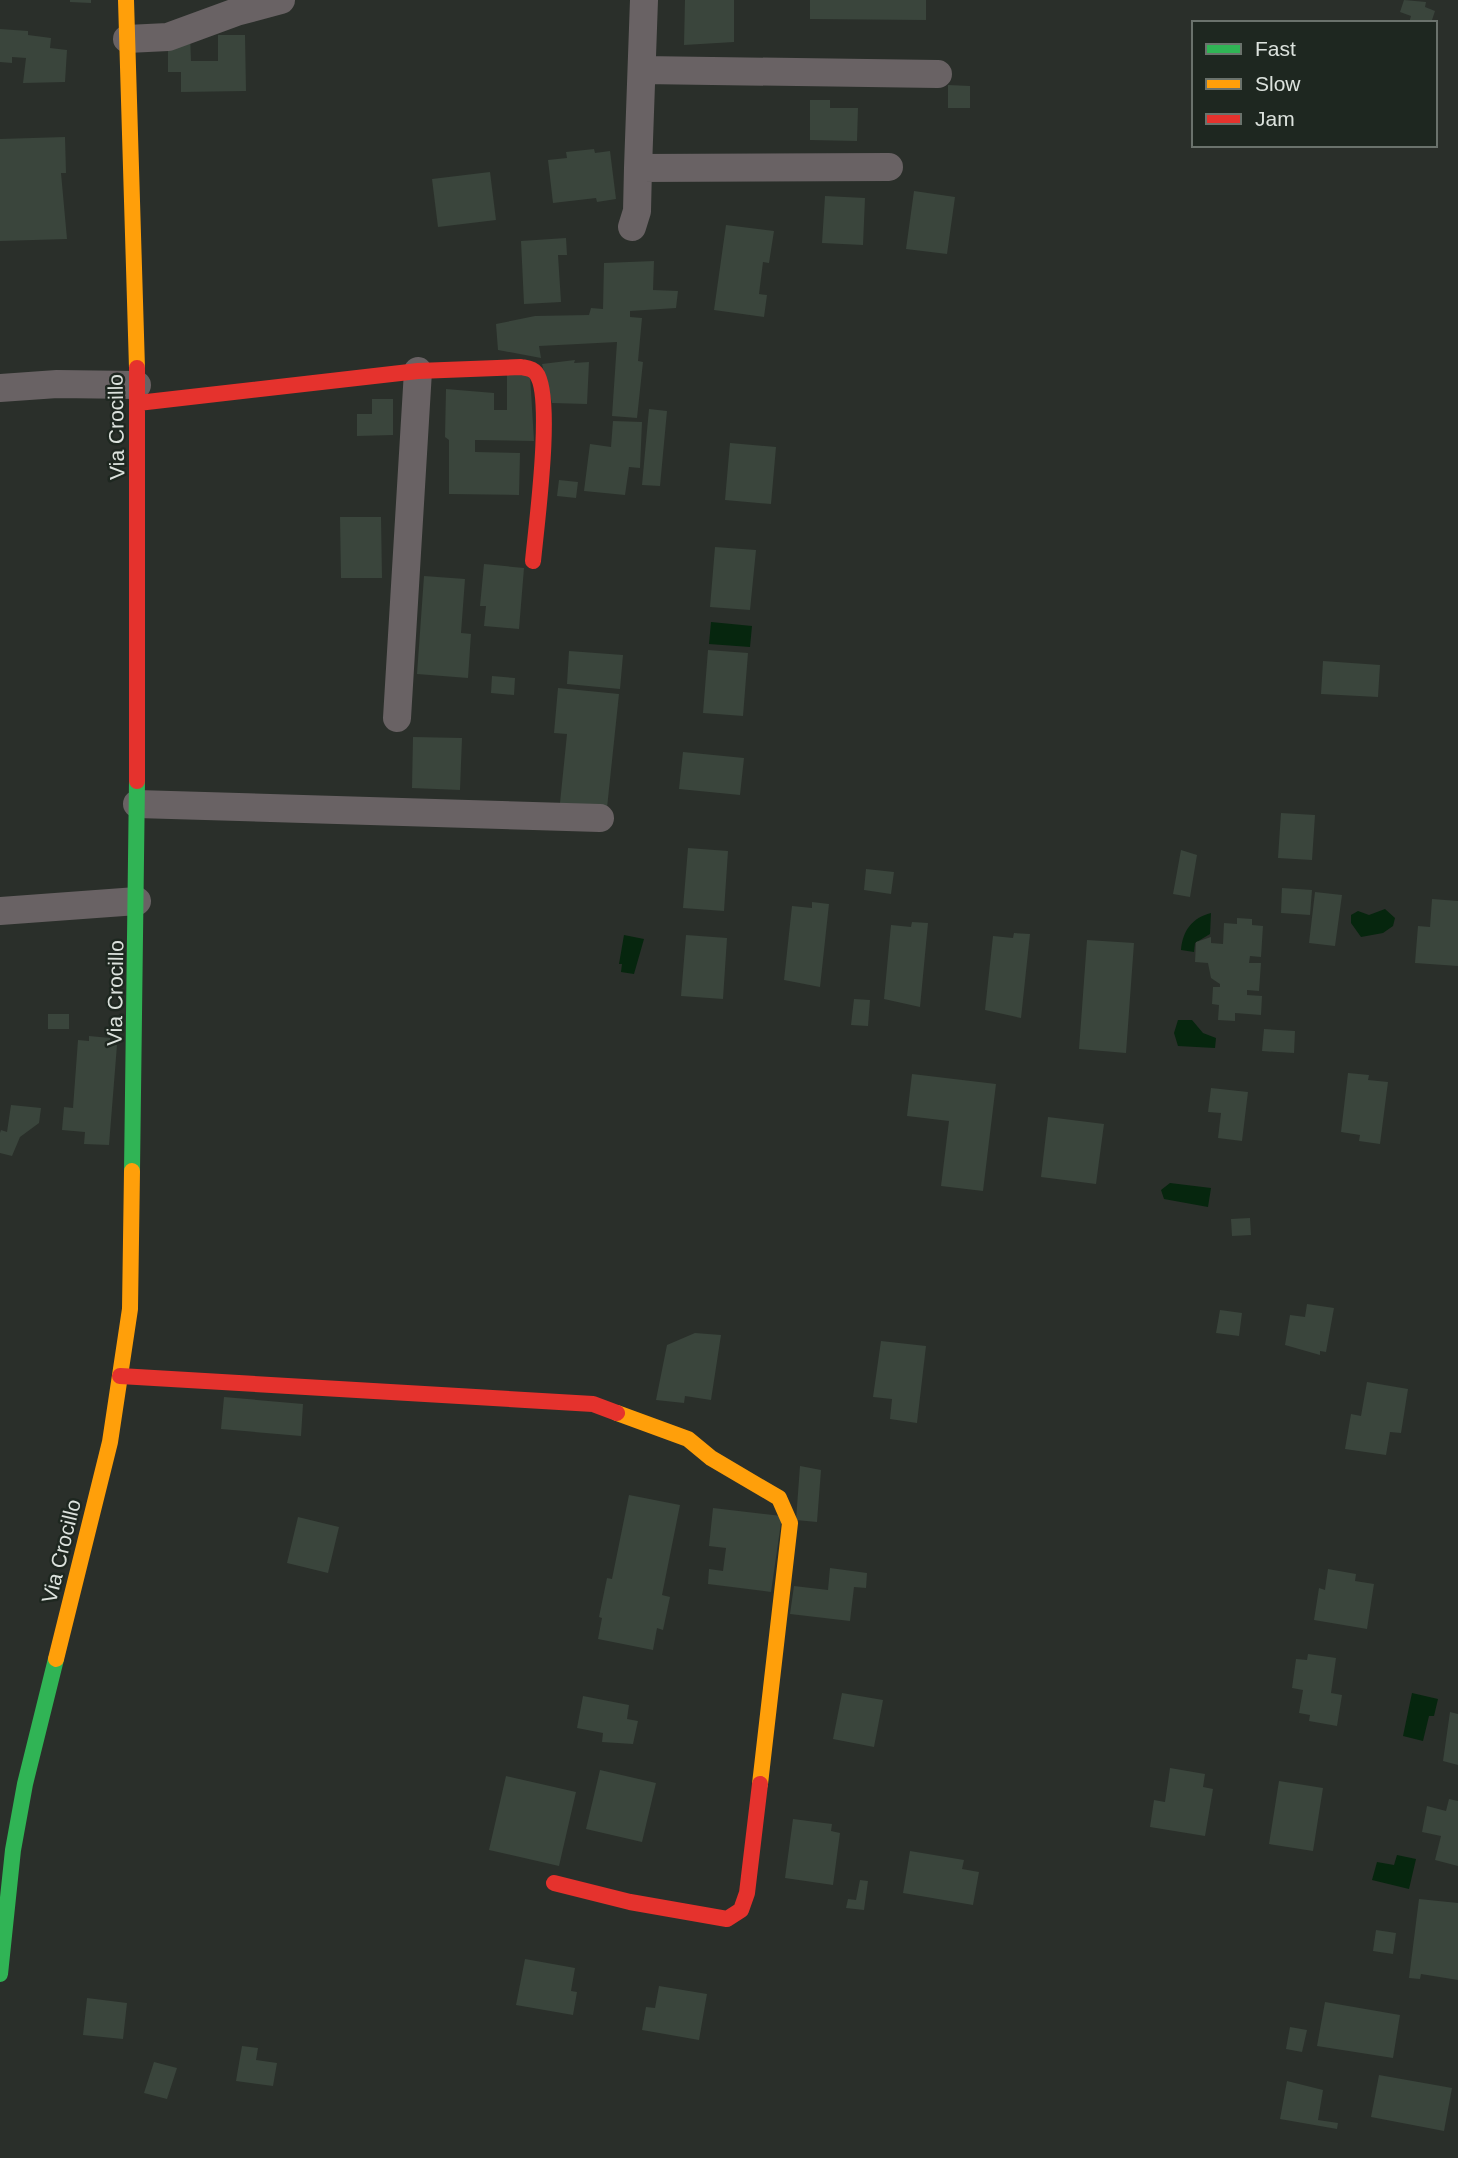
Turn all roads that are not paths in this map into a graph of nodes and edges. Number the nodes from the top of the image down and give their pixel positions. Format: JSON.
{"nodes":[{"id":1,"x":125,"y":0,"type":"edge"},
{"id":2,"x":281,"y":0,"type":"edge"},
{"id":3,"x":644,"y":0,"type":"edge"},
{"id":4,"x":127,"y":39,"type":"junction"},
{"id":5,"x":643,"y":71,"type":"junction"},
{"id":6,"x":938,"y":74,"type":"dead end"},
{"id":7,"x":889,"y":167,"type":"dead end"},
{"id":8,"x":638,"y":168,"type":"junction"},
{"id":9,"x":632,"y":227,"type":"dead end"},
{"id":10,"x":418,"y":371,"type":"junction"},
{"id":11,"x":0,"y":388,"type":"edge"},
{"id":12,"x":137,"y":394,"type":"junction"},
{"id":13,"x":533,"y":561,"type":"dead end"},
{"id":14,"x":397,"y":718,"type":"dead end"},
{"id":15,"x":137,"y":804,"type":"junction"},
{"id":16,"x":600,"y":818,"type":"dead end"},
{"id":17,"x":137,"y":901,"type":"junction"},
{"id":18,"x":0,"y":911,"type":"edge"},
{"id":19,"x":120,"y":1376,"type":"junction"},
{"id":20,"x":554,"y":1883,"type":"dead end"},
{"id":21,"x":0,"y":1974,"type":"edge"}],
"edges":[{"from":1,"to":4,"type":"street","name":"Via Crocillo"},
{"from":2,"to":4,"type":"street"},
{"from":3,"to":5,"type":"street"},
{"from":4,"to":12,"type":"street","name":"Via Crocillo"},
{"from":5,"to":6,"type":"street"},
{"from":5,"to":8,"type":"street"},
{"from":7,"to":8,"type":"street"},
{"from":8,"to":9,"type":"street"},
{"from":10,"to":12,"type":"street"},
{"from":10,"to":13,"type":"street"},
{"from":10,"to":14,"type":"street"},
{"from":11,"to":12,"type":"street"},
{"from":12,"to":15,"type":"street","name":"Via Crocillo"},
{"from":15,"to":16,"type":"street"},
{"from":15,"to":17,"type":"street","name":"Via Crocillo"},
{"from":17,"to":18,"type":"street"},
{"from":17,"to":19,"type":"street","name":"Via Crocillo"},
{"from":19,"to":20,"type":"street"},
{"from":19,"to":21,"type":"street","name":"Via Crocillo"}]}
